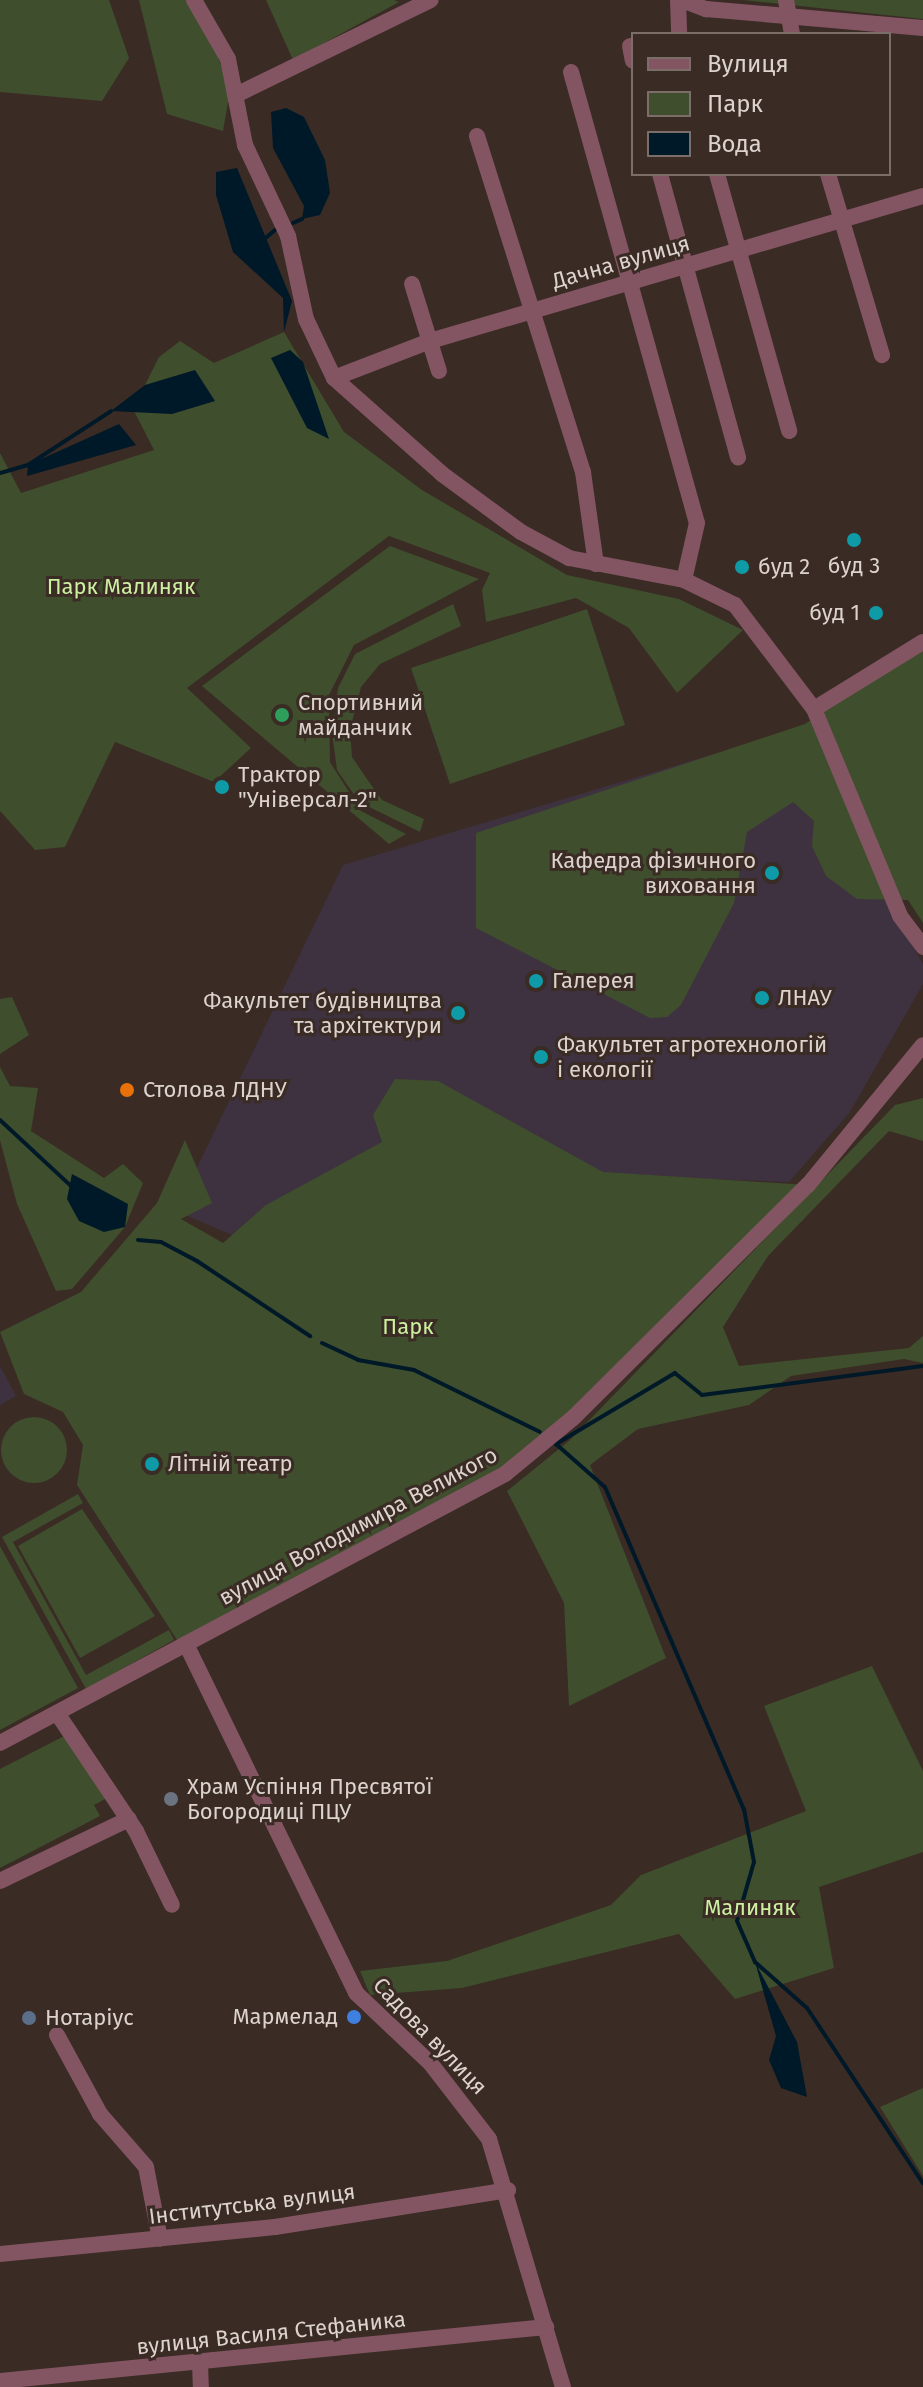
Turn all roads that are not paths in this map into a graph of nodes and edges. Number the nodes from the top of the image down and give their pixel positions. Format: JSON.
{"nodes":[{"id":1,"x":194,"y":0,"type":"edge"},
{"id":2,"x":431,"y":0,"type":"edge"},
{"id":3,"x":680,"y":0,"type":"edge"},
{"id":4,"x":787,"y":8,"type":"edge"},
{"id":5,"x":923,"y":28,"type":"edge"},
{"id":6,"x":679,"y":32,"type":"edge"},
{"id":7,"x":792,"y":32,"type":"edge"},
{"id":8,"x":571,"y":72,"type":"dead end"},
{"id":9,"x":240,"y":93,"type":"junction"},
{"id":10,"x":477,"y":136,"type":"dead end"},
{"id":11,"x":661,"y":176,"type":"edge"},
{"id":12,"x":718,"y":176,"type":"edge"},
{"id":13,"x":829,"y":176,"type":"edge"},
{"id":14,"x":923,"y":196,"type":"edge"},
{"id":15,"x":840,"y":219,"type":"junction"},
{"id":16,"x":739,"y":250,"type":"junction"},
{"id":17,"x":689,"y":266,"type":"junction"},
{"id":18,"x":634,"y":280,"type":"junction"},
{"id":19,"x":412,"y":284,"type":"dead end"},
{"id":20,"x":531,"y":311,"type":"junction"},
{"id":21,"x":430,"y":341,"type":"junction"},
{"id":22,"x":882,"y":355,"type":"dead end"},
{"id":23,"x":439,"y":371,"type":"dead end"},
{"id":24,"x":334,"y":378,"type":"junction"},
{"id":25,"x":789,"y":431,"type":"dead end"},
{"id":26,"x":738,"y":457,"type":"dead end"},
{"id":27,"x":596,"y":564,"type":"junction"},
{"id":28,"x":684,"y":580,"type":"junction"},
{"id":29,"x":923,"y":642,"type":"edge"},
{"id":30,"x":814,"y":709,"type":"junction"},
{"id":31,"x":923,"y":947,"type":"edge"},
{"id":32,"x":923,"y":1045,"type":"edge"},
{"id":33,"x":186,"y":1644,"type":"junction"},
{"id":34,"x":57,"y":1713,"type":"junction"},
{"id":35,"x":0,"y":1743,"type":"edge"},
{"id":36,"x":129,"y":1819,"type":"junction"},
{"id":37,"x":0,"y":1881,"type":"edge"},
{"id":38,"x":172,"y":1905,"type":"dead end"},
{"id":39,"x":57,"y":2035,"type":"dead end"},
{"id":40,"x":508,"y":2190,"type":"junction"},
{"id":41,"x":160,"y":2239,"type":"junction"},
{"id":42,"x":0,"y":2254,"type":"edge"},
{"id":43,"x":546,"y":2327,"type":"junction"},
{"id":44,"x":200,"y":2363,"type":"junction"},
{"id":45,"x":0,"y":2381,"type":"edge"},
{"id":46,"x":201,"y":2387,"type":"edge"},
{"id":47,"x":563,"y":2387,"type":"edge"}],
"edges":[{"from":1,"to":9,"type":"street"},
{"from":2,"to":9,"type":"street"},
{"from":3,"to":4,"type":"street"},
{"from":3,"to":6,"type":"street"},
{"from":4,"to":5,"type":"street"},
{"from":4,"to":7,"type":"street"},
{"from":8,"to":18,"type":"street"},
{"from":9,"to":24,"type":"street"},
{"from":10,"to":20,"type":"street"},
{"from":11,"to":17,"type":"street"},
{"from":12,"to":16,"type":"street"},
{"from":13,"to":15,"type":"street"},
{"from":14,"to":15,"type":"street","name":"Дачна вулиця"},
{"from":15,"to":16,"type":"street","name":"Дачна вулиця"},
{"from":15,"to":22,"type":"street"},
{"from":16,"to":17,"type":"street","name":"Дачна вулиця"},
{"from":16,"to":25,"type":"street"},
{"from":17,"to":18,"type":"street","name":"Дачна вулиця"},
{"from":17,"to":26,"type":"street"},
{"from":18,"to":20,"type":"street","name":"Дачна вулиця"},
{"from":18,"to":28,"type":"street"},
{"from":19,"to":21,"type":"street"},
{"from":20,"to":21,"type":"street","name":"Дачна вулиця"},
{"from":20,"to":27,"type":"street"},
{"from":21,"to":23,"type":"street"},
{"from":21,"to":24,"type":"street","name":"Дачна вулиця"},
{"from":24,"to":27,"type":"street"},
{"from":27,"to":28,"type":"street"},
{"from":28,"to":30,"type":"street"},
{"from":29,"to":30,"type":"street"},
{"from":30,"to":31,"type":"street"},
{"from":32,"to":33,"type":"street","name":"вулиця Володимира Великого"},
{"from":33,"to":34,"type":"street","name":"вулиця Володимира Великого"},
{"from":33,"to":40,"type":"street","name":"Садова вулиця"},
{"from":34,"to":35,"type":"street","name":"вулиця Володимира Великого"},
{"from":34,"to":36,"type":"street"},
{"from":36,"to":37,"type":"street"},
{"from":36,"to":38,"type":"street"},
{"from":39,"to":41,"type":"street"},
{"from":40,"to":41,"type":"street","name":"Інститутська вулиця"},
{"from":40,"to":43,"type":"street","name":"Садова вулиця"},
{"from":41,"to":42,"type":"street","name":"Інститутська вулиця"},
{"from":43,"to":44,"type":"street","name":"вулиця Василя Стефаника"},
{"from":43,"to":47,"type":"street","name":"Садова вулиця"},
{"from":44,"to":45,"type":"street","name":"вулиця Василя Стефаника"},
{"from":44,"to":46,"type":"street"}]}
